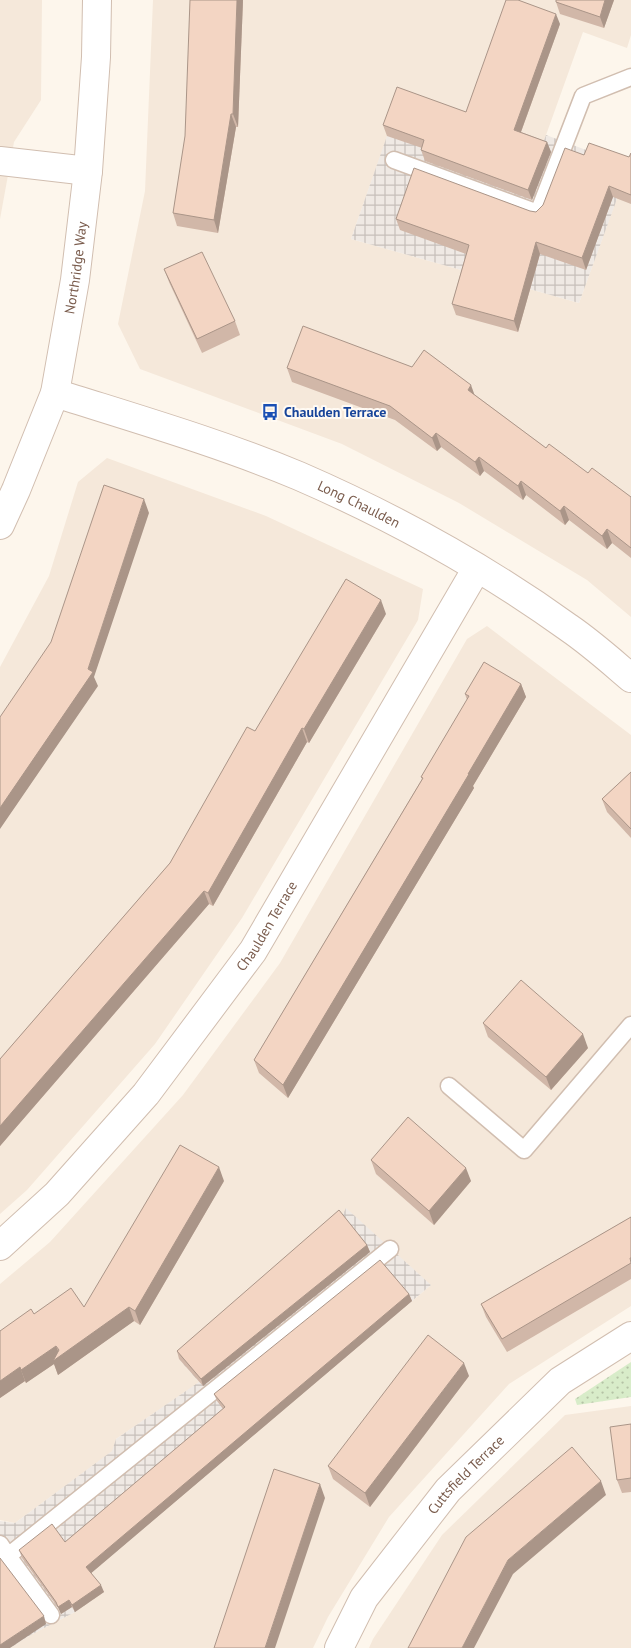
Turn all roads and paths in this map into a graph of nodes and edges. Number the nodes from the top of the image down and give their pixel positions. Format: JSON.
{"nodes":[{"id":1,"x":97,"y":0,"type":"edge"},
{"id":2,"x":631,"y":78,"type":"edge"},
{"id":3,"x":394,"y":160,"type":"dead end"},
{"id":4,"x":0,"y":162,"type":"edge"},
{"id":5,"x":88,"y":171,"type":"junction"},
{"id":6,"x":55,"y":393,"type":"junction"},
{"id":7,"x":0,"y":525,"type":"edge"},
{"id":8,"x":477,"y":568,"type":"junction"},
{"id":9,"x":631,"y":678,"type":"edge"},
{"id":10,"x":631,"y":1025,"type":"edge"},
{"id":11,"x":449,"y":1086,"type":"dead end"},
{"id":12,"x":0,"y":1246,"type":"edge"},
{"id":13,"x":390,"y":1250,"type":"dead end"},
{"id":14,"x":631,"y":1336,"type":"edge"},
{"id":15,"x":4,"y":1550,"type":"edge"},
{"id":16,"x":51,"y":1615,"type":"dead end"},
{"id":17,"x":339,"y":1648,"type":"edge"}],
"edges":[{"from":1,"to":5,"type":"street","name":"Northridge Way"},
{"from":2,"to":3,"type":"lane"},
{"from":4,"to":5,"type":"street"},
{"from":5,"to":6,"type":"street","name":"Northridge Way"},
{"from":6,"to":7,"type":"street","name":"Northridge Way"},
{"from":6,"to":8,"type":"street","name":"Long Chaulden"},
{"from":8,"to":9,"type":"street","name":"Long Chaulden"},
{"from":8,"to":12,"type":"street","name":"Chaulden Terrace"},
{"from":10,"to":11,"type":"lane"},
{"from":13,"to":15,"type":"lane"},
{"from":14,"to":17,"type":"street","name":"Cuttsfield Terrace"},
{"from":15,"to":16,"type":"lane"}]}
